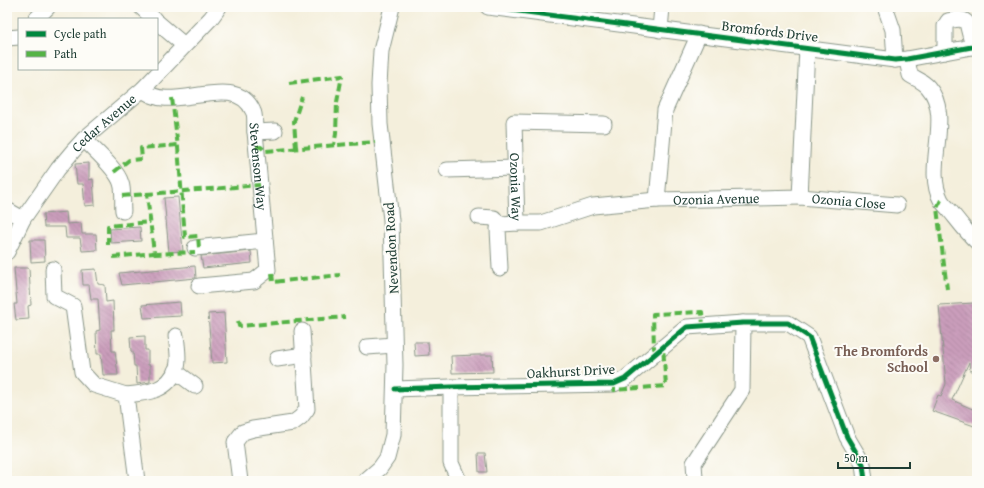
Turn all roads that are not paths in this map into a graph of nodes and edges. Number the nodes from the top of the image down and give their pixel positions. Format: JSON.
{"nodes":[{"id":1,"x":48,"y":7,"type":"edge"},
{"id":2,"x":219,"y":7,"type":"edge"},
{"id":3,"x":392,"y":7,"type":"edge"},
{"id":4,"x":488,"y":7,"type":"edge"},
{"id":5,"x":662,"y":7,"type":"edge"},
{"id":6,"x":885,"y":7,"type":"edge"},
{"id":7,"x":37,"y":18,"type":"edge"},
{"id":8,"x":158,"y":24,"type":"edge"},
{"id":9,"x":660,"y":30,"type":"junction"},
{"id":10,"x":699,"y":34,"type":"junction"},
{"id":11,"x":18,"y":37,"type":"edge"},
{"id":12,"x":7,"y":38,"type":"edge"},
{"id":13,"x":184,"y":45,"type":"junction"},
{"id":14,"x":975,"y":46,"type":"edge"},
{"id":15,"x":807,"y":48,"type":"junction"},
{"id":16,"x":945,"y":52,"type":"junction"},
{"id":17,"x":901,"y":59,"type":"junction"},
{"id":18,"x":143,"y":89,"type":"junction"},
{"id":19,"x":604,"y":124,"type":"dead end"},
{"id":20,"x":275,"y":131,"type":"dead end"},
{"id":21,"x":254,"y":132,"type":"junction"},
{"id":22,"x":84,"y":139,"type":"junction"},
{"id":23,"x":516,"y":168,"type":"junction"},
{"id":24,"x":447,"y":170,"type":"dead end"},
{"id":25,"x":800,"y":197,"type":"junction"},
{"id":26,"x":657,"y":200,"type":"junction"},
{"id":27,"x":897,"y":205,"type":"dead end"},
{"id":28,"x":7,"y":210,"type":"edge"},
{"id":29,"x":123,"y":211,"type":"dead end"},
{"id":30,"x":479,"y":217,"type":"dead end"},
{"id":31,"x":23,"y":219,"type":"junction"},
{"id":32,"x":517,"y":223,"type":"junction"},
{"id":33,"x":499,"y":226,"type":"junction"},
{"id":34,"x":265,"y":241,"type":"junction"},
{"id":35,"x":977,"y":242,"type":"edge"},
{"id":36,"x":195,"y":248,"type":"dead end"},
{"id":37,"x":7,"y":252,"type":"edge"},
{"id":38,"x":500,"y":268,"type":"dead end"},
{"id":39,"x":53,"y":270,"type":"dead end"},
{"id":40,"x":199,"y":286,"type":"dead end"},
{"id":41,"x":744,"y":323,"type":"junction"},
{"id":42,"x":302,"y":330,"type":"dead end"},
{"id":43,"x":176,"y":336,"type":"dead end"},
{"id":44,"x":394,"y":345,"type":"junction"},
{"id":45,"x":367,"y":347,"type":"dead end"},
{"id":46,"x":304,"y":355,"type":"junction"},
{"id":47,"x":277,"y":359,"type":"dead end"},
{"id":48,"x":175,"y":371,"type":"junction"},
{"id":49,"x":195,"y":386,"type":"dead end"},
{"id":50,"x":451,"y":387,"type":"junction"},
{"id":51,"x":395,"y":389,"type":"junction"},
{"id":52,"x":126,"y":395,"type":"junction"},
{"id":53,"x":695,"y":478,"type":"dead end"},
{"id":54,"x":137,"y":481,"type":"edge"},
{"id":55,"x":240,"y":481,"type":"edge"},
{"id":56,"x":365,"y":481,"type":"edge"},
{"id":57,"x":459,"y":481,"type":"edge"},
{"id":58,"x":865,"y":481,"type":"edge"}],
"edges":[{"from":1,"to":7,"type":"street"},
{"from":2,"to":13,"type":"street","name":"Cedar Avenue"},
{"from":3,"to":44,"type":"street","name":"Nevendon Road"},
{"from":4,"to":9,"type":"street","name":"Bromfords Drive"},
{"from":5,"to":9,"type":"street"},
{"from":6,"to":17,"type":"street"},
{"from":8,"to":13,"type":"street"},
{"from":9,"to":10,"type":"street","name":"Bromfords Drive"},
{"from":10,"to":15,"type":"street","name":"Bromfords Drive"},
{"from":10,"to":26,"type":"street","name":"Ozonia Avenue"},
{"from":11,"to":12,"type":"street"},
{"from":13,"to":18,"type":"street","name":"Cedar Avenue"},
{"from":14,"to":16,"type":"street","name":"Bromfords Drive"},
{"from":14,"to":16,"type":"street"},
{"from":15,"to":17,"type":"street","name":"Bromfords Drive"},
{"from":15,"to":25,"type":"street"},
{"from":16,"to":17,"type":"street","name":"Bromfords Drive"},
{"from":17,"to":35,"type":"street"},
{"from":18,"to":21,"type":"street","name":"Stevenson Way"},
{"from":18,"to":22,"type":"street","name":"Cedar Avenue"},
{"from":19,"to":23,"type":"street","name":"Ozonia Way"},
{"from":20,"to":21,"type":"street"},
{"from":21,"to":34,"type":"street","name":"Stevenson Way"},
{"from":22,"to":29,"type":"street"},
{"from":22,"to":31,"type":"street","name":"Cedar Avenue"},
{"from":23,"to":24,"type":"street"},
{"from":23,"to":32,"type":"street","name":"Ozonia Way"},
{"from":25,"to":26,"type":"street","name":"Ozonia Avenue"},
{"from":25,"to":27,"type":"street","name":"Ozonia Close"},
{"from":26,"to":32,"type":"street","name":"Ozonia Way"},
{"from":28,"to":31,"type":"street"},
{"from":30,"to":33,"type":"street"},
{"from":31,"to":37,"type":"street","name":"Cedar Avenue"},
{"from":32,"to":33,"type":"street"},
{"from":33,"to":38,"type":"street"},
{"from":34,"to":36,"type":"street"},
{"from":34,"to":40,"type":"street","name":"Stevenson Way"},
{"from":39,"to":52,"type":"street"},
{"from":41,"to":50,"type":"street","name":"Oakhurst Drive"},
{"from":41,"to":53,"type":"street"},
{"from":41,"to":58,"type":"street","name":"Oakhurst Drive"},
{"from":42,"to":46,"type":"street"},
{"from":43,"to":48,"type":"street"},
{"from":44,"to":45,"type":"street"},
{"from":44,"to":51,"type":"street","name":"Nevendon Road"},
{"from":46,"to":47,"type":"street"},
{"from":46,"to":55,"type":"street"},
{"from":48,"to":49,"type":"street"},
{"from":48,"to":52,"type":"street"},
{"from":50,"to":51,"type":"street","name":"Oakhurst Drive"},
{"from":50,"to":57,"type":"street"},
{"from":51,"to":56,"type":"street","name":"Nevendon Road"},
{"from":52,"to":54,"type":"street"}]}
